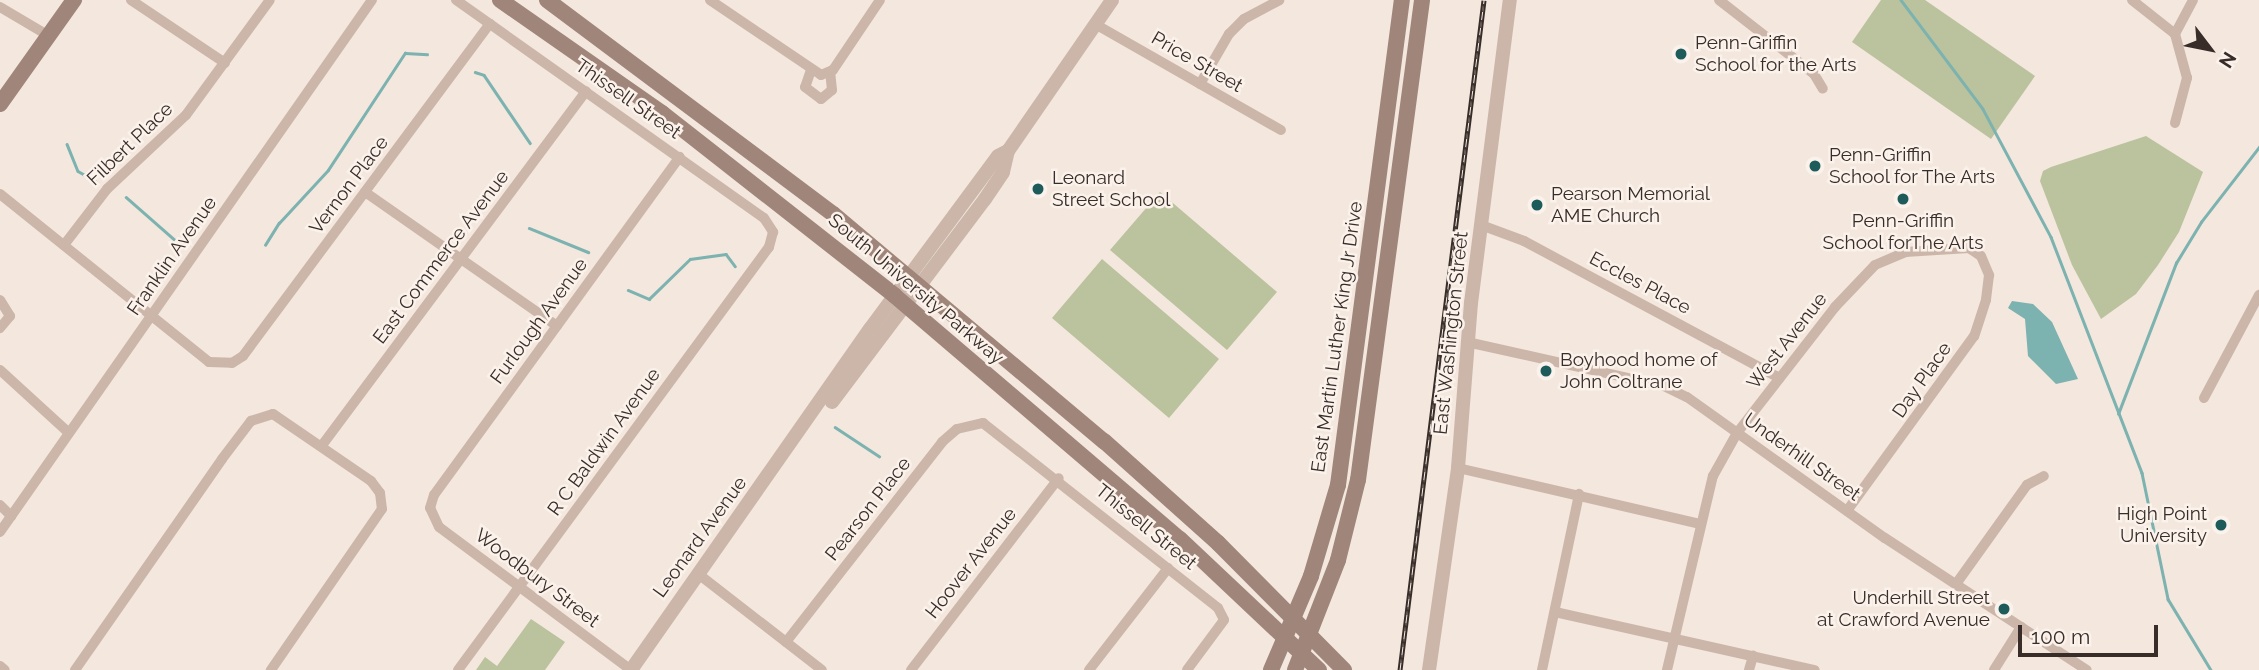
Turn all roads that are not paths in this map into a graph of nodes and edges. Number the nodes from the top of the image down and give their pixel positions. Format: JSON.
{"nodes":[{"id":1,"x":74,"y":0,"type":"edge"},
{"id":2,"x":131,"y":0,"type":"edge"},
{"id":3,"x":270,"y":0,"type":"edge"},
{"id":4,"x":372,"y":0,"type":"edge"},
{"id":5,"x":456,"y":0,"type":"edge"},
{"id":6,"x":500,"y":0,"type":"edge"},
{"id":7,"x":547,"y":0,"type":"edge"},
{"id":8,"x":710,"y":0,"type":"edge"},
{"id":9,"x":880,"y":0,"type":"edge"},
{"id":10,"x":1112,"y":0,"type":"edge"},
{"id":11,"x":1279,"y":0,"type":"edge"},
{"id":12,"x":1402,"y":0,"type":"edge"},
{"id":13,"x":1422,"y":0,"type":"edge"},
{"id":14,"x":1510,"y":0,"type":"edge"},
{"id":15,"x":1720,"y":0,"type":"edge"},
{"id":16,"x":2132,"y":0,"type":"edge"},
{"id":17,"x":2193,"y":0,"type":"edge"},
{"id":18,"x":0,"y":7,"type":"edge"},
{"id":19,"x":490,"y":24,"type":"junction"},
{"id":20,"x":1095,"y":24,"type":"junction"},
{"id":21,"x":2175,"y":34,"type":"junction"},
{"id":22,"x":49,"y":36,"type":"junction"},
{"id":23,"x":225,"y":63,"type":"junction"},
{"id":24,"x":1200,"y":84,"type":"junction"},
{"id":25,"x":1823,"y":89,"type":"dead end"},
{"id":26,"x":586,"y":91,"type":"junction"},
{"id":27,"x":0,"y":104,"type":"edge"},
{"id":28,"x":2175,"y":124,"type":"dead end"},
{"id":29,"x":1281,"y":130,"type":"dead end"},
{"id":30,"x":680,"y":157,"type":"junction"},
{"id":31,"x":365,"y":192,"type":"junction"},
{"id":32,"x":0,"y":194,"type":"edge"},
{"id":33,"x":1481,"y":225,"type":"junction"},
{"id":34,"x":772,"y":233,"type":"joint"},
{"id":35,"x":64,"y":245,"type":"junction"},
{"id":36,"x":1981,"y":256,"type":"joint"},
{"id":37,"x":461,"y":259,"type":"junction"},
{"id":38,"x":915,"y":284,"type":"junction"},
{"id":39,"x":2259,"y":295,"type":"edge"},
{"id":40,"x":0,"y":300,"type":"edge"},
{"id":41,"x":900,"y":301,"type":"junction"},
{"id":42,"x":151,"y":317,"type":"junction"},
{"id":43,"x":557,"y":326,"type":"junction"},
{"id":44,"x":0,"y":328,"type":"edge"},
{"id":45,"x":1467,"y":342,"type":"junction"},
{"id":46,"x":0,"y":370,"type":"edge"},
{"id":47,"x":1780,"y":378,"type":"junction"},
{"id":48,"x":2204,"y":398,"type":"dead end"},
{"id":49,"x":992,"y":426,"type":"joint"},
{"id":50,"x":69,"y":433,"type":"junction"},
{"id":51,"x":1737,"y":433,"type":"junction"},
{"id":52,"x":323,"y":444,"type":"junction"},
{"id":53,"x":1458,"y":468,"type":"junction"},
{"id":54,"x":2044,"y":476,"type":"dead end"},
{"id":55,"x":1059,"y":478,"type":"junction"},
{"id":56,"x":1578,"y":494,"type":"junction"},
{"id":57,"x":0,"y":505,"type":"edge"},
{"id":58,"x":430,"y":508,"type":"joint"},
{"id":59,"x":1847,"y":511,"type":"junction"},
{"id":60,"x":11,"y":516,"type":"junction"},
{"id":61,"x":1700,"y":524,"type":"junction"},
{"id":62,"x":0,"y":532,"type":"edge"},
{"id":63,"x":1168,"y":568,"type":"junction"},
{"id":64,"x":697,"y":573,"type":"junction"},
{"id":65,"x":1956,"y":584,"type":"junction"},
{"id":66,"x":519,"y":586,"type":"junction"},
{"id":67,"x":1555,"y":612,"type":"junction"},
{"id":68,"x":1293,"y":617,"type":"junction"},
{"id":69,"x":2021,"y":627,"type":"junction"},
{"id":70,"x":1285,"y":635,"type":"junction"},
{"id":71,"x":1311,"y":636,"type":"junction"},
{"id":72,"x":1674,"y":638,"type":"junction"},
{"id":73,"x":786,"y":642,"type":"junction"},
{"id":74,"x":1303,"y":654,"type":"junction"},
{"id":75,"x":1753,"y":656,"type":"junction"},
{"id":76,"x":0,"y":666,"type":"edge"},
{"id":77,"x":5,"y":670,"type":"edge"},
{"id":78,"x":75,"y":670,"type":"edge"},
{"id":79,"x":271,"y":670,"type":"edge"},
{"id":80,"x":458,"y":670,"type":"edge"},
{"id":81,"x":631,"y":670,"type":"edge"},
{"id":82,"x":822,"y":670,"type":"edge"},
{"id":83,"x":911,"y":670,"type":"edge"},
{"id":84,"x":1089,"y":670,"type":"edge"},
{"id":85,"x":1187,"y":670,"type":"edge"},
{"id":86,"x":1271,"y":670,"type":"edge"},
{"id":87,"x":1296,"y":670,"type":"edge"},
{"id":88,"x":1319,"y":670,"type":"edge"},
{"id":89,"x":1344,"y":670,"type":"edge"},
{"id":90,"x":1429,"y":670,"type":"edge"},
{"id":91,"x":1542,"y":670,"type":"edge"},
{"id":92,"x":1667,"y":670,"type":"edge"},
{"id":93,"x":1749,"y":670,"type":"edge"},
{"id":94,"x":1815,"y":670,"type":"edge"},
{"id":95,"x":1994,"y":670,"type":"edge"},
{"id":96,"x":2087,"y":670,"type":"edge"}],
"edges":[{"from":1,"to":22,"type":"main road"},
{"from":2,"to":23,"type":"street"},
{"from":3,"to":23,"type":"street","name":"Filbert Place"},
{"from":4,"to":42,"type":"street","name":"Franklin Avenue"},
{"from":5,"to":19,"type":"street","name":"Thissell Street"},
{"from":6,"to":41,"type":"main road","name":"South University Parkway"},
{"from":7,"to":38,"type":"main road","name":"South University Parkway"},
{"from":8,"to":9,"type":"street"},
{"from":10,"to":20,"type":"street","name":"Leonard Avenue"},
{"from":11,"to":24,"type":"street"},
{"from":12,"to":68,"type":"main road","name":"East Martin Luther King Jr Drive"},
{"from":13,"to":71,"type":"main road"},
{"from":14,"to":33,"type":"street","name":"East Washington Street"},
{"from":15,"to":25,"type":"street"},
{"from":16,"to":21,"type":"street"},
{"from":17,"to":21,"type":"street"},
{"from":18,"to":22,"type":"street"},
{"from":19,"to":26,"type":"street","name":"Thissell Street"},
{"from":19,"to":31,"type":"street","name":"Vernon Place"},
{"from":20,"to":24,"type":"street","name":"Price Street"},
{"from":20,"to":38,"type":"street","name":"Leonard Avenue"},
{"from":21,"to":28,"type":"street"},
{"from":22,"to":27,"type":"main road"},
{"from":23,"to":35,"type":"street","name":"Filbert Place"},
{"from":24,"to":29,"type":"street","name":"Price Street"},
{"from":26,"to":30,"type":"street","name":"Thissell Street"},
{"from":26,"to":37,"type":"street","name":"East Commerce Avenue"},
{"from":30,"to":34,"type":"street","name":"Thissell Street"},
{"from":30,"to":43,"type":"street","name":"Furlough Avenue"},
{"from":31,"to":37,"type":"street"},
{"from":31,"to":42,"type":"street","name":"Vernon Place"},
{"from":32,"to":35,"type":"street"},
{"from":33,"to":45,"type":"street","name":"East Washington Street"},
{"from":33,"to":47,"type":"street","name":"Eccles Place"},
{"from":34,"to":66,"type":"street","name":"R C Baldwin Avenue"},
{"from":35,"to":42,"type":"street"},
{"from":36,"to":47,"type":"street","name":"West Avenue"},
{"from":36,"to":59,"type":"street","name":"Day Place"},
{"from":37,"to":43,"type":"street"},
{"from":37,"to":52,"type":"street","name":"East Commerce Avenue"},
{"from":38,"to":41,"type":"street","name":"Leonard Avenue"},
{"from":38,"to":68,"type":"main road","name":"South University Parkway"},
{"from":39,"to":48,"type":"street"},
{"from":40,"to":44,"type":"street"},
{"from":41,"to":64,"type":"street","name":"Leonard Avenue"},
{"from":41,"to":70,"type":"main road","name":"South University Parkway"},
{"from":42,"to":50,"type":"street","name":"Franklin Avenue"},
{"from":43,"to":58,"type":"street","name":"Furlough Avenue"},
{"from":45,"to":51,"type":"street","name":"Underhill Street"},
{"from":45,"to":53,"type":"street","name":"East Washington Street"},
{"from":46,"to":50,"type":"street"},
{"from":47,"to":51,"type":"street","name":"West Avenue"},
{"from":49,"to":55,"type":"street","name":"Thissell Street"},
{"from":49,"to":73,"type":"street","name":"Pearson Place"},
{"from":50,"to":60,"type":"street","name":"Franklin Avenue"},
{"from":51,"to":59,"type":"street","name":"Underhill Street"},
{"from":51,"to":61,"type":"street","name":"West Avenue"},
{"from":52,"to":78,"type":"street"},
{"from":52,"to":79,"type":"street"},
{"from":53,"to":56,"type":"street"},
{"from":53,"to":90,"type":"street","name":"East Washington Street"},
{"from":54,"to":65,"type":"street"},
{"from":55,"to":63,"type":"street","name":"Thissell Street"},
{"from":55,"to":83,"type":"street","name":"Hoover Avenue"},
{"from":56,"to":61,"type":"street"},
{"from":56,"to":67,"type":"street"},
{"from":57,"to":60,"type":"street"},
{"from":58,"to":66,"type":"street","name":"Woodbury Street"},
{"from":59,"to":65,"type":"street","name":"Underhill Street"},
{"from":60,"to":62,"type":"street","name":"Franklin Avenue"},
{"from":61,"to":72,"type":"street","name":"West Avenue"},
{"from":63,"to":84,"type":"street"},
{"from":63,"to":85,"type":"street","name":"Thissell Street"},
{"from":64,"to":73,"type":"street"},
{"from":64,"to":81,"type":"street","name":"Leonard Avenue"},
{"from":65,"to":69,"type":"street","name":"Underhill Street"},
{"from":66,"to":80,"type":"street","name":"R C Baldwin Avenue"},
{"from":66,"to":81,"type":"street","name":"Woodbury Street"},
{"from":67,"to":72,"type":"street"},
{"from":67,"to":91,"type":"street"},
{"from":68,"to":70,"type":"main road","name":"East Martin Luther King Jr Drive"},
{"from":68,"to":71,"type":"main road","name":"South University Parkway"},
{"from":69,"to":95,"type":"street"},
{"from":69,"to":96,"type":"street","name":"Underhill Street"},
{"from":70,"to":74,"type":"main road","name":"South University Parkway"},
{"from":70,"to":86,"type":"main road","name":"East Martin Luther King Jr Drive"},
{"from":71,"to":74,"type":"main road"},
{"from":71,"to":89,"type":"main road","name":"South University Parkway"},
{"from":72,"to":75,"type":"street"},
{"from":72,"to":92,"type":"street","name":"West Avenue"},
{"from":73,"to":82,"type":"street"},
{"from":74,"to":87,"type":"main road"},
{"from":74,"to":88,"type":"main road","name":"South University Parkway"},
{"from":75,"to":93,"type":"street"},
{"from":75,"to":94,"type":"street"},
{"from":76,"to":77,"type":"street"}]}
